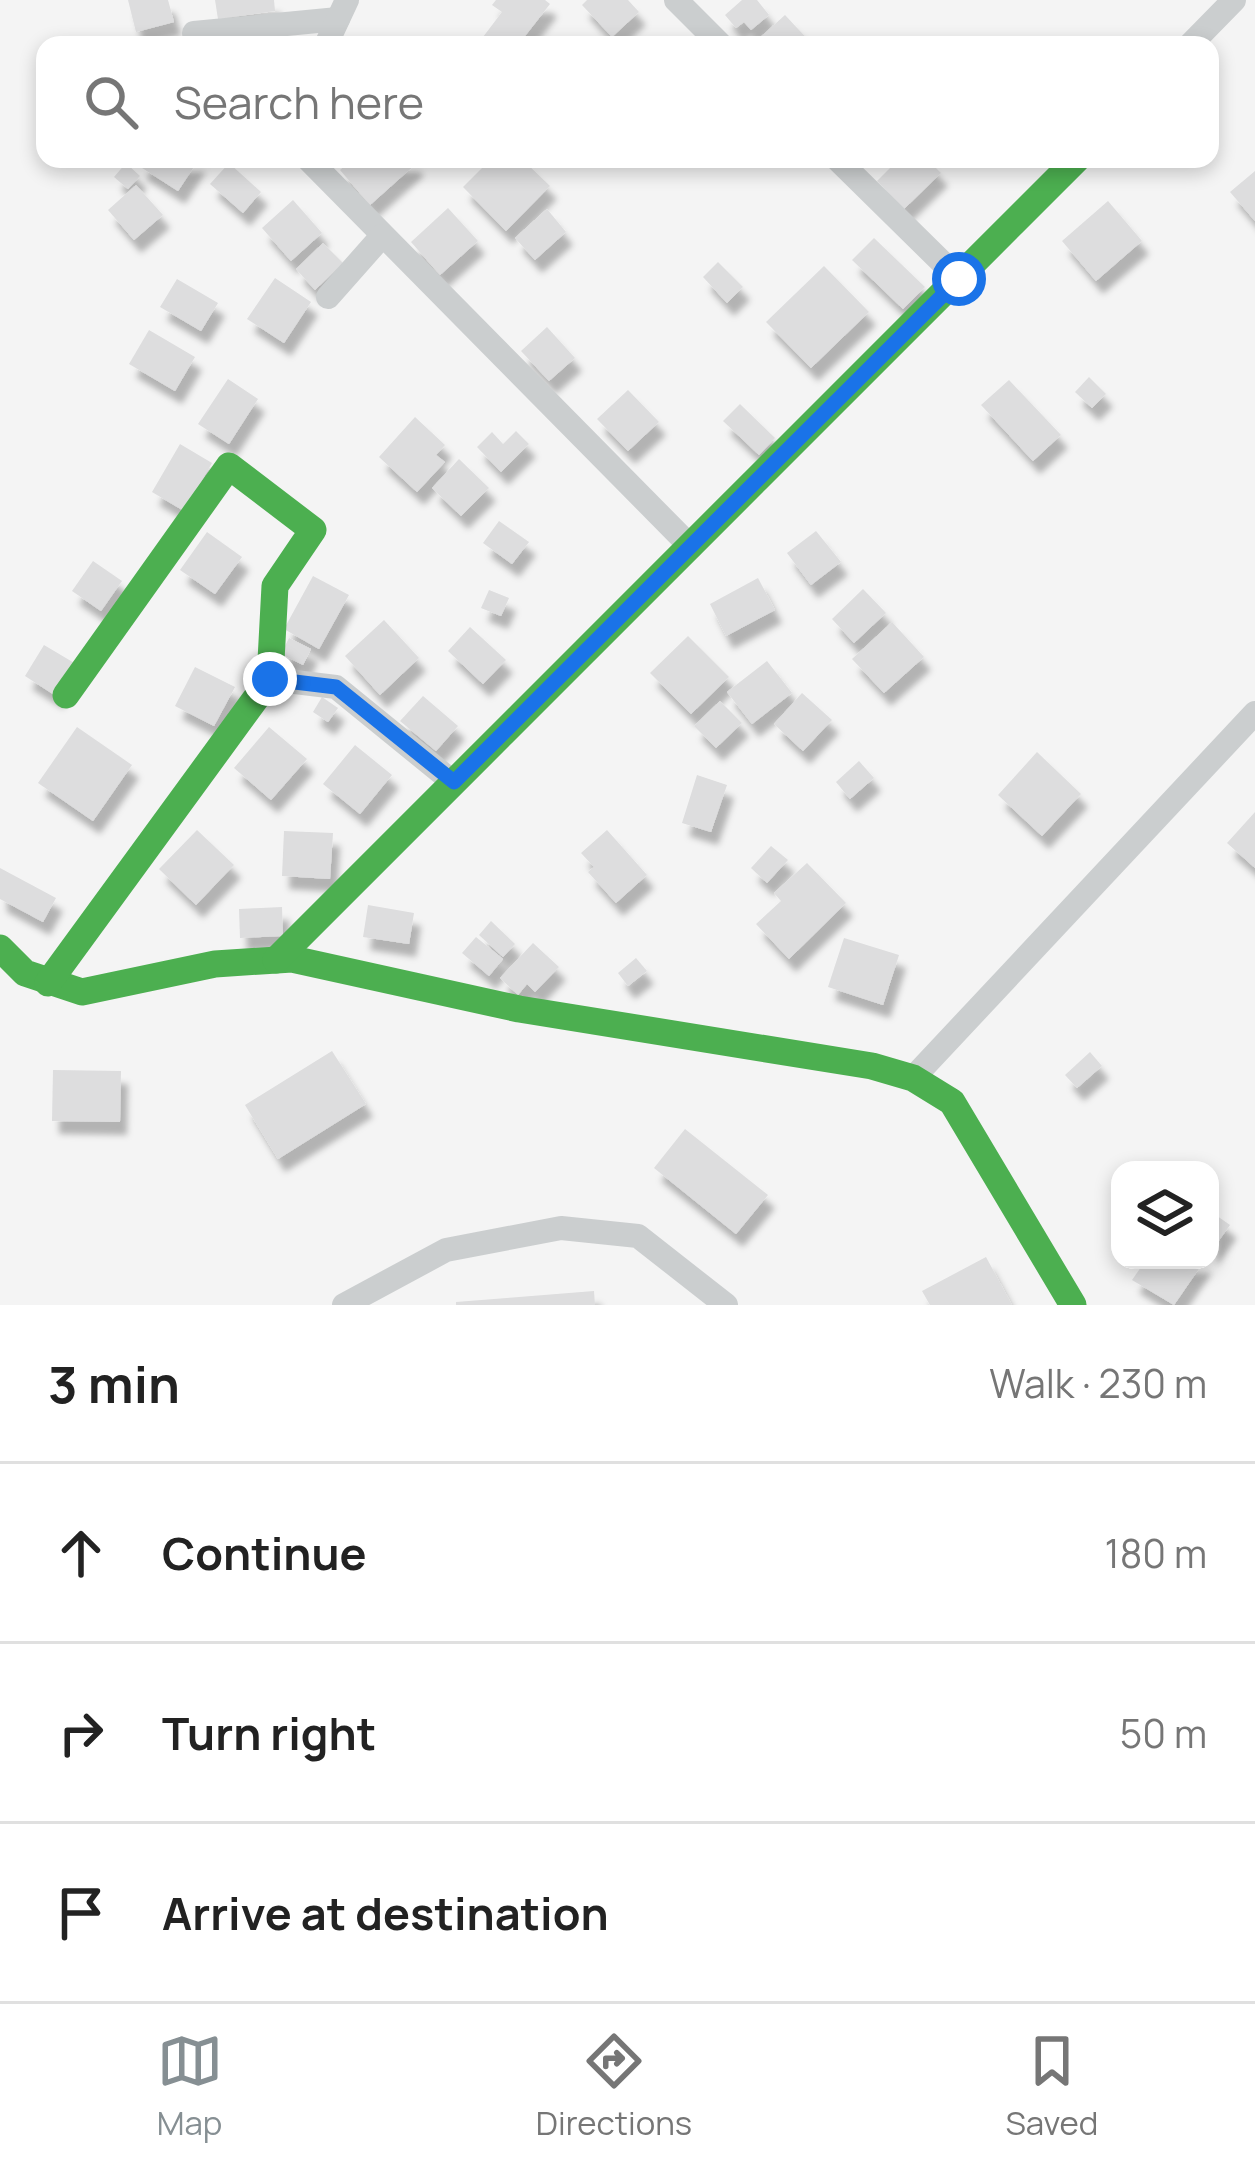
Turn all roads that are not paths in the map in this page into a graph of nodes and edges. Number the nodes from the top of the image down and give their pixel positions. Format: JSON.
{"nodes":[{"id":1,"x":676,"y":0,"type":"edge"},
{"id":2,"x":1234,"y":0,"type":"edge"},
{"id":3,"x":343,"y":9,"type":"edge"},
{"id":4,"x":194,"y":33,"type":"dead end"},
{"id":5,"x":712,"y":36,"type":"edge"},
{"id":6,"x":1199,"y":36,"type":"edge"},
{"id":7,"x":317,"y":168,"type":"edge"},
{"id":8,"x":846,"y":168,"type":"edge"},
{"id":9,"x":1068,"y":168,"type":"edge"},
{"id":10,"x":382,"y":236,"type":"junction"},
{"id":11,"x":959,"y":279,"type":"junction"},
{"id":12,"x":328,"y":297,"type":"dead end"},
{"id":13,"x":691,"y":547,"type":"junction"},
{"id":14,"x":270,"y":679,"type":"junction"},
{"id":15,"x":66,"y":695,"type":"dead end"},
{"id":16,"x":1255,"y":713,"type":"edge"},
{"id":17,"x":454,"y":782,"type":"junction"},
{"id":18,"x":0,"y":948,"type":"edge"},
{"id":19,"x":276,"y":960,"type":"junction"},
{"id":20,"x":48,"y":983,"type":"junction"},
{"id":21,"x":913,"y":1078,"type":"junction"},
{"id":22,"x":344,"y":1305,"type":"edge"},
{"id":23,"x":726,"y":1305,"type":"edge"},
{"id":24,"x":1073,"y":1305,"type":"edge"}],
"edges":[{"from":1,"to":5,"type":"street"},
{"from":2,"to":6,"type":"street"},
{"from":3,"to":4,"type":"street"},
{"from":7,"to":10,"type":"street"},
{"from":8,"to":11,"type":"street"},
{"from":9,"to":11,"type":"street"},
{"from":10,"to":12,"type":"street"},
{"from":10,"to":13,"type":"street"},
{"from":11,"to":13,"type":"street"},
{"from":13,"to":17,"type":"street"},
{"from":14,"to":15,"type":"street"},
{"from":14,"to":17,"type":"street"},
{"from":14,"to":20,"type":"street"},
{"from":16,"to":21,"type":"street"},
{"from":17,"to":19,"type":"street"},
{"from":18,"to":20,"type":"street"},
{"from":19,"to":20,"type":"street"},
{"from":19,"to":21,"type":"street"},
{"from":21,"to":24,"type":"street"},
{"from":22,"to":23,"type":"street"}]}
